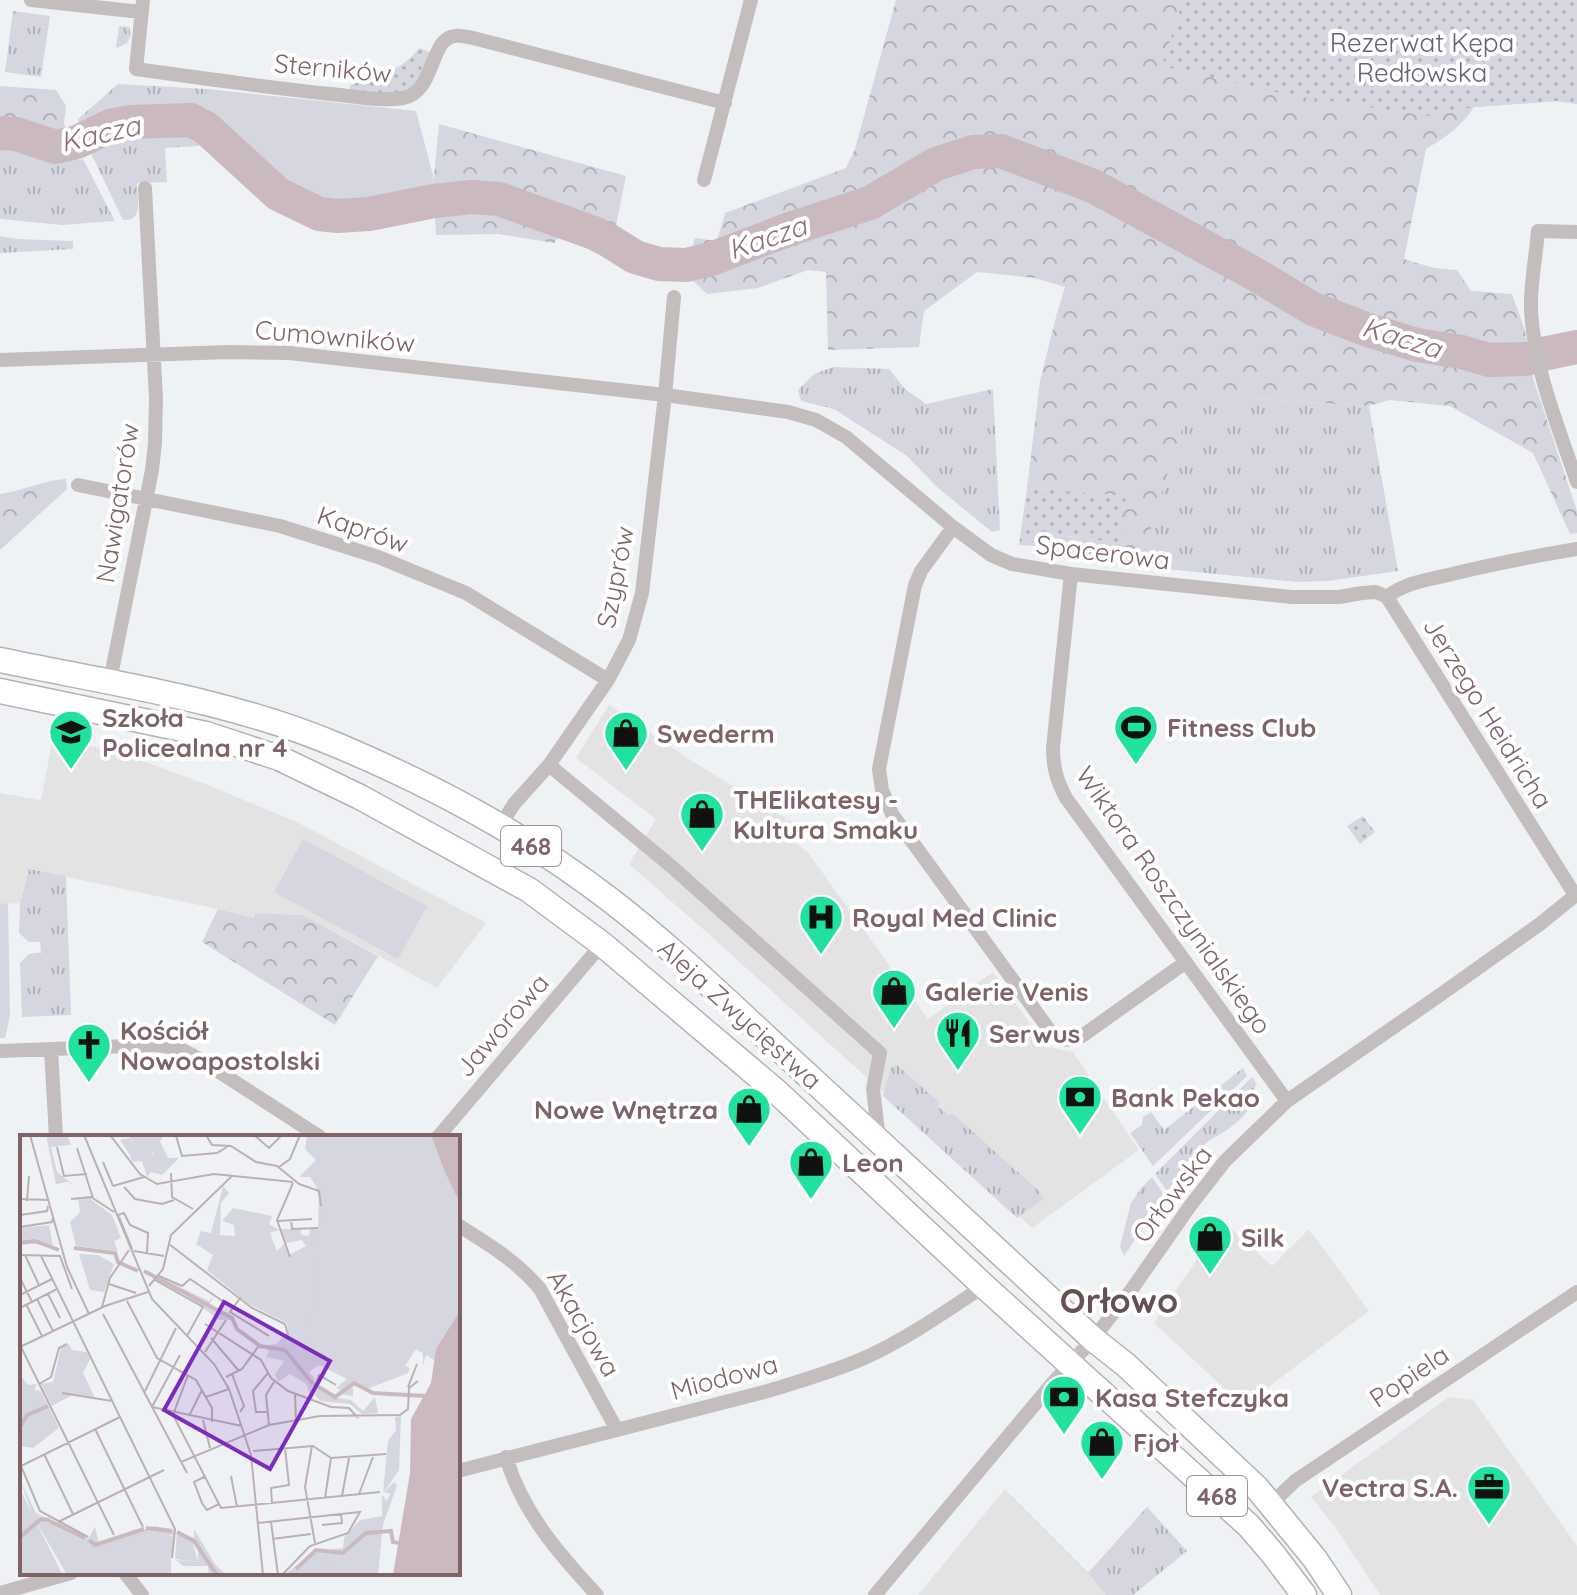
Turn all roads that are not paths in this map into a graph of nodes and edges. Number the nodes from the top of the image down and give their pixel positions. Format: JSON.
{"nodes":[{"id":1,"x":31,"y":0,"type":"edge"},
{"id":2,"x":751,"y":0,"type":"edge"},
{"id":3,"x":142,"y":6,"type":"edge"},
{"id":4,"x":725,"y":103,"type":"junction"},
{"id":5,"x":704,"y":180,"type":"dead end"},
{"id":6,"x":145,"y":188,"type":"dead end"},
{"id":7,"x":1577,"y":232,"type":"edge"},
{"id":8,"x":674,"y":297,"type":"dead end"},
{"id":9,"x":154,"y":354,"type":"junction"},
{"id":10,"x":0,"y":360,"type":"edge"},
{"id":11,"x":665,"y":395,"type":"junction"},
{"id":12,"x":1577,"y":482,"type":"edge"},
{"id":13,"x":78,"y":485,"type":"dead end"},
{"id":14,"x":146,"y":498,"type":"junction"},
{"id":15,"x":953,"y":527,"type":"junction"},
{"id":16,"x":1577,"y":549,"type":"edge"},
{"id":17,"x":1071,"y":574,"type":"junction"},
{"id":18,"x":1387,"y":597,"type":"junction"},
{"id":19,"x":0,"y":660,"type":"edge"},
{"id":20,"x":608,"y":680,"type":"junction"},
{"id":21,"x":110,"y":681,"type":"junction"},
{"id":22,"x":0,"y":691,"type":"edge"},
{"id":23,"x":549,"y":765,"type":"junction"},
{"id":24,"x":500,"y":826,"type":"junction"},
{"id":25,"x":1576,"y":895,"type":"edge"},
{"id":26,"x":602,"y":944,"type":"junction"},
{"id":27,"x":1186,"y":962,"type":"junction"},
{"id":28,"x":51,"y":1050,"type":"junction"},
{"id":29,"x":0,"y":1051,"type":"edge"},
{"id":30,"x":1287,"y":1101,"type":"junction"},
{"id":31,"x":56,"y":1135,"type":"edge"},
{"id":32,"x":311,"y":1135,"type":"edge"},
{"id":33,"x":440,"y":1135,"type":"edge"},
{"id":34,"x":879,"y":1139,"type":"junction"},
{"id":35,"x":460,"y":1226,"type":"edge"},
{"id":36,"x":984,"y":1286,"type":"junction"},
{"id":37,"x":1577,"y":1292,"type":"edge"},
{"id":38,"x":1093,"y":1339,"type":"junction"},
{"id":39,"x":1070,"y":1364,"type":"junction"},
{"id":40,"x":617,"y":1430,"type":"junction"},
{"id":41,"x":506,"y":1457,"type":"junction"},
{"id":42,"x":460,"y":1470,"type":"edge"},
{"id":43,"x":1271,"y":1504,"type":"junction"},
{"id":44,"x":64,"y":1575,"type":"edge"},
{"id":45,"x":127,"y":1575,"type":"edge"},
{"id":46,"x":0,"y":1593,"type":"edge"},
{"id":47,"x":142,"y":1595,"type":"edge"},
{"id":48,"x":597,"y":1595,"type":"edge"},
{"id":49,"x":875,"y":1595,"type":"edge"},
{"id":50,"x":1304,"y":1595,"type":"edge"},
{"id":51,"x":1339,"y":1595,"type":"edge"}],
"edges":[{"from":1,"to":3,"type":"street"},
{"from":2,"to":4,"type":"street"},
{"from":3,"to":4,"type":"street","name":"Sterników"},
{"from":4,"to":5,"type":"street"},
{"from":6,"to":9,"type":"street","name":"Nawigatorów"},
{"from":7,"to":12,"type":"street"},
{"from":8,"to":11,"type":"street","name":"Szyprów"},
{"from":9,"to":10,"type":"street","name":"Cumowników"},
{"from":9,"to":11,"type":"street","name":"Cumowników"},
{"from":9,"to":14,"type":"street","name":"Nawigatorów"},
{"from":11,"to":15,"type":"street","name":"Spacerowa"},
{"from":11,"to":20,"type":"street","name":"Szyprów"},
{"from":13,"to":14,"type":"street","name":"Kaprów"},
{"from":14,"to":20,"type":"street","name":"Kaprów"},
{"from":14,"to":21,"type":"street","name":"Nawigatorów"},
{"from":15,"to":17,"type":"street","name":"Spacerowa"},
{"from":15,"to":27,"type":"street"},
{"from":16,"to":18,"type":"street","name":"Spacerowa"},
{"from":17,"to":18,"type":"street","name":"Spacerowa"},
{"from":17,"to":27,"type":"street","name":"Wiktora Roszczynialskiego"},
{"from":18,"to":25,"type":"street","name":"Jerzego Heidricha"},
{"from":19,"to":21,"type":"main road","name":"Aleja Zwycięstwa","number":"468"},
{"from":20,"to":23,"type":"street","name":"Szyprów"},
{"from":21,"to":24,"type":"main road","name":"Aleja Zwycięstwa","number":"468"},
{"from":22,"to":26,"type":"main road","name":"Aleja Zwycięstwa","number":"468"},
{"from":23,"to":24,"type":"street","name":"Szyprów"},
{"from":23,"to":34,"type":"street"},
{"from":24,"to":34,"type":"main road","name":"Aleja Zwycięstwa","number":"468"},
{"from":25,"to":30,"type":"street","name":"Orłowska"},
{"from":26,"to":33,"type":"street","name":"Jaworowa"},
{"from":26,"to":36,"type":"main road","name":"Aleja Zwycięstwa","number":"468"},
{"from":27,"to":30,"type":"street","name":"Wiktora Roszczynialskiego"},
{"from":28,"to":29,"type":"street"},
{"from":28,"to":31,"type":"street"},
{"from":28,"to":32,"type":"street"},
{"from":30,"to":38,"type":"street","name":"Orłowska"},
{"from":34,"to":38,"type":"main road","name":"Aleja Zwycięstwa","number":"468"},
{"from":35,"to":40,"type":"street","name":"Akacjowa"},
{"from":36,"to":39,"type":"main road","name":"Aleja Zwycięstwa","number":"468"},
{"from":36,"to":40,"type":"street","name":"Miodowa"},
{"from":37,"to":43,"type":"street","name":"Popiela"},
{"from":38,"to":39,"type":"street","name":"Orłowska"},
{"from":38,"to":43,"type":"main road","name":"Aleja Zwycięstwa","number":"468"},
{"from":39,"to":49,"type":"street","name":"Orłowska"},
{"from":39,"to":50,"type":"main road","name":"Aleja Zwycięstwa","number":"468"},
{"from":40,"to":41,"type":"street","name":"Miodowa"},
{"from":41,"to":42,"type":"street","name":"Miodowa"},
{"from":41,"to":48,"type":"street"},
{"from":43,"to":51,"type":"main road","name":"Aleja Zwycięstwa","number":"468"},
{"from":44,"to":46,"type":"street"},
{"from":45,"to":47,"type":"street"}]}
